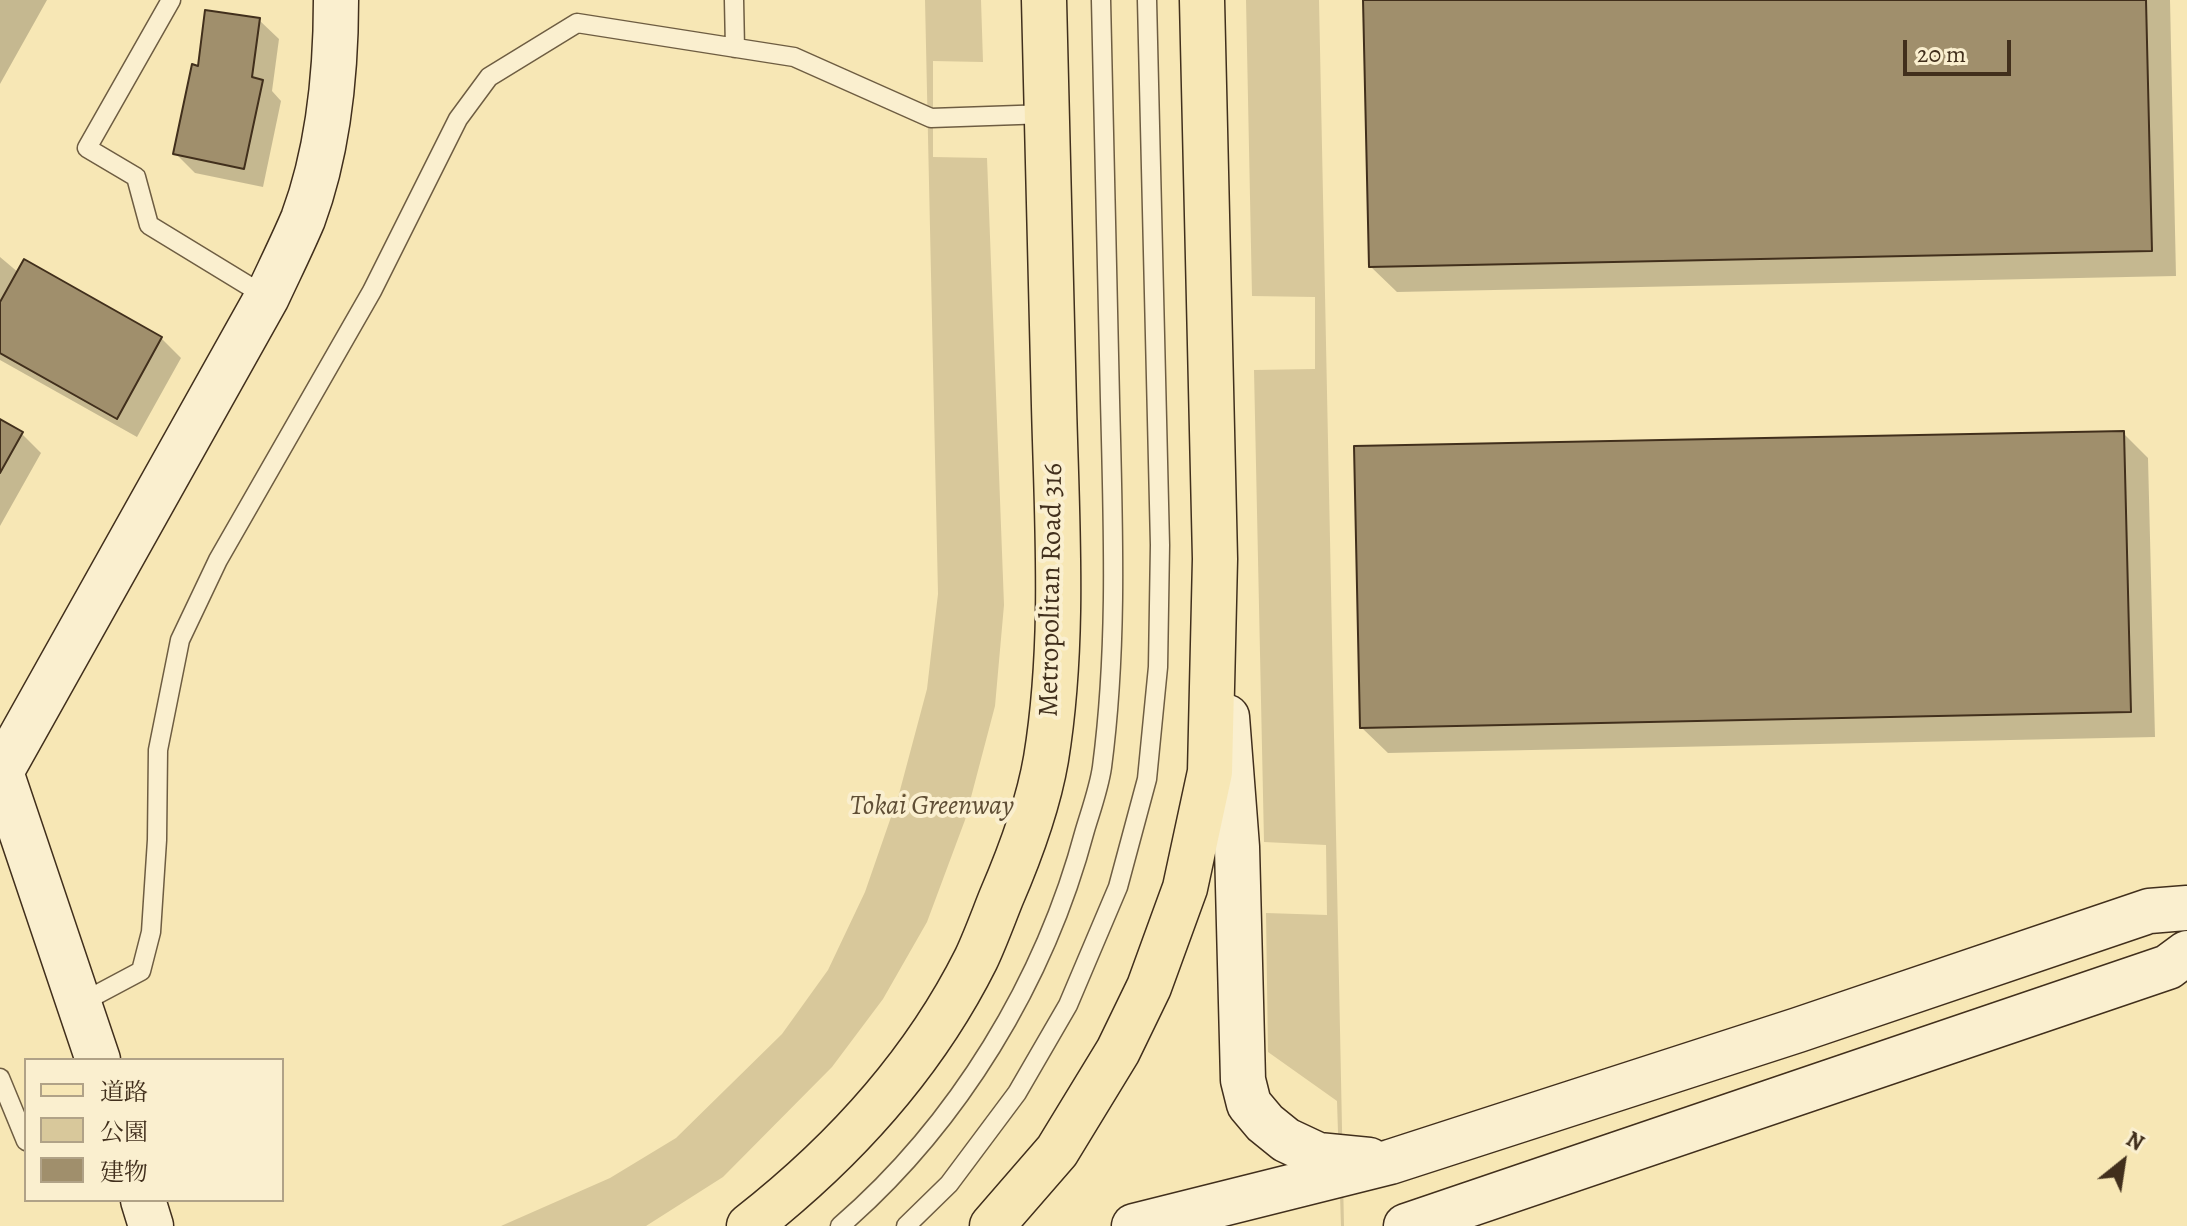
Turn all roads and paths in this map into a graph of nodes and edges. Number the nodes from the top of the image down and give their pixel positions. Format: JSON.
{"nodes":[{"id":1,"x":171,"y":0,"type":"edge"},
{"id":2,"x":336,"y":0,"type":"edge"},
{"id":3,"x":734,"y":0,"type":"edge"},
{"id":4,"x":1044,"y":0,"type":"edge"},
{"id":5,"x":1101,"y":0,"type":"edge"},
{"id":6,"x":1147,"y":0,"type":"edge"},
{"id":7,"x":1202,"y":0,"type":"edge"},
{"id":8,"x":735,"y":48,"type":"junction"},
{"id":9,"x":1047,"y":114,"type":"junction"},
{"id":10,"x":267,"y":297,"type":"junction"},
{"id":11,"x":1215,"y":559,"type":"junction"},
{"id":12,"x":0,"y":772,"type":"edge"},
{"id":13,"x":2187,"y":908,"type":"edge"},
{"id":14,"x":2187,"y":953,"type":"edge"},
{"id":15,"x":79,"y":1004,"type":"junction"},
{"id":16,"x":97,"y":1058,"type":"edge"},
{"id":17,"x":0,"y":1078,"type":"edge"},
{"id":18,"x":24,"y":1136,"type":"edge"},
{"id":19,"x":1390,"y":1162,"type":"junction"},
{"id":20,"x":144,"y":1202,"type":"edge"},
{"id":21,"x":151,"y":1226,"type":"edge"},
{"id":22,"x":749,"y":1226,"type":"edge"},
{"id":23,"x":840,"y":1226,"type":"edge"},
{"id":24,"x":906,"y":1226,"type":"edge"},
{"id":25,"x":992,"y":1226,"type":"edge"},
{"id":26,"x":1134,"y":1226,"type":"edge"},
{"id":27,"x":1406,"y":1226,"type":"edge"}],
"edges":[{"from":1,"to":10,"type":"lane"},
{"from":2,"to":10,"type":"street"},
{"from":3,"to":8,"type":"lane"},
{"from":4,"to":9,"type":"main road","name":"Metropolitan Road 316"},
{"from":5,"to":23,"type":"lane"},
{"from":6,"to":24,"type":"lane"},
{"from":7,"to":11,"type":"main road"},
{"from":8,"to":9,"type":"lane"},
{"from":8,"to":15,"type":"lane"},
{"from":9,"to":22,"type":"main road","name":"Metropolitan Road 316"},
{"from":10,"to":12,"type":"street"},
{"from":11,"to":19,"type":"street"},
{"from":11,"to":25,"type":"main road"},
{"from":12,"to":15,"type":"street"},
{"from":13,"to":19,"type":"street"},
{"from":14,"to":27,"type":"street"},
{"from":15,"to":16,"type":"street"},
{"from":17,"to":18,"type":"lane"},
{"from":19,"to":26,"type":"street"},
{"from":20,"to":21,"type":"street"}]}
